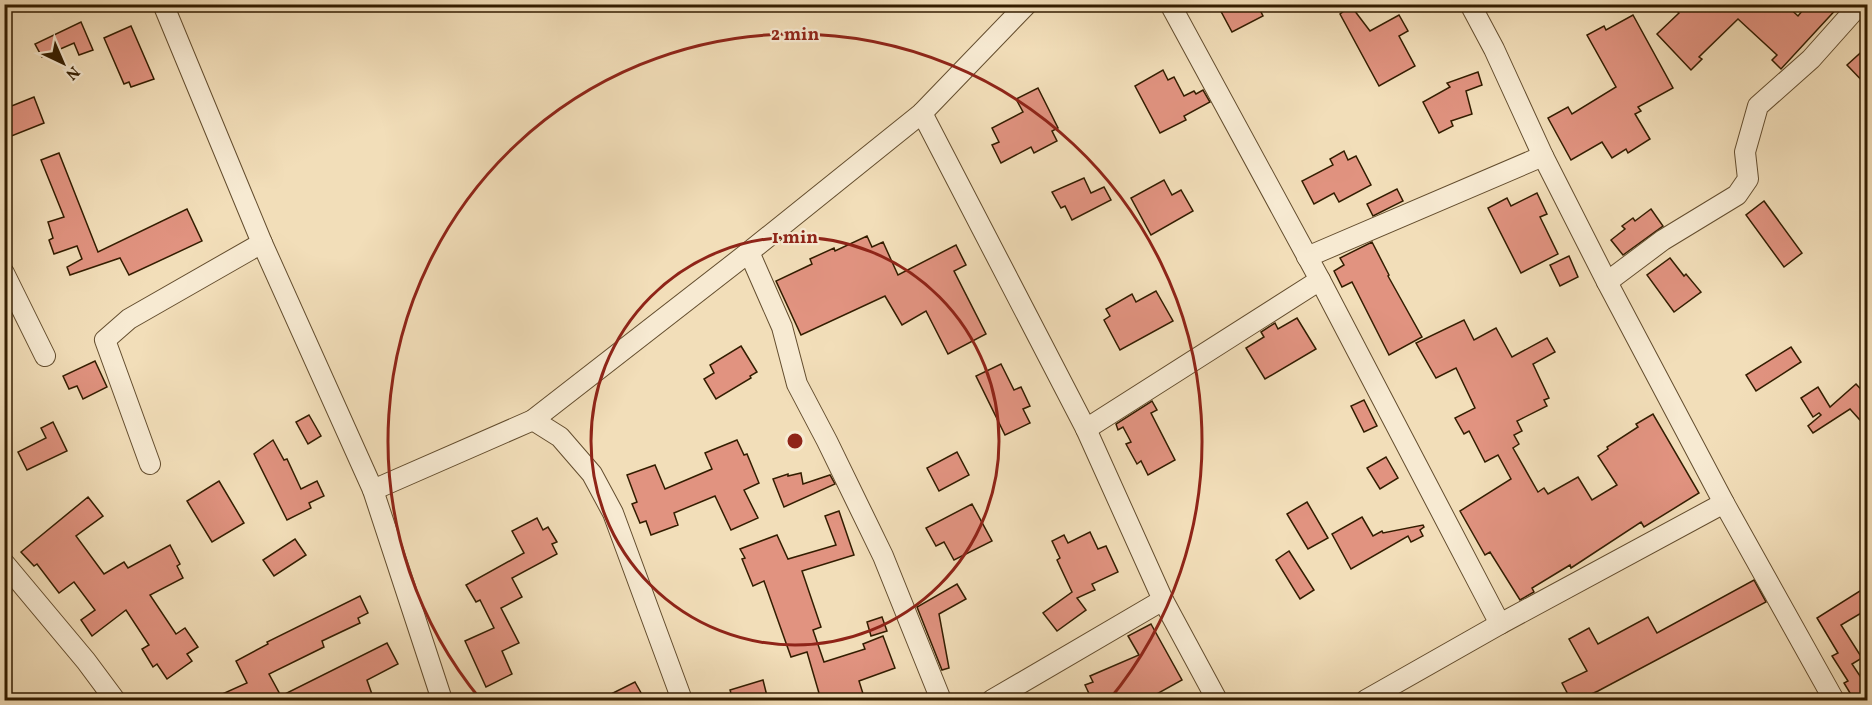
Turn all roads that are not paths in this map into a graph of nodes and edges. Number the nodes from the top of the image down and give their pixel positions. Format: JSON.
{"nodes":[{"id":1,"x":163,"y":4,"type":"edge"},
{"id":2,"x":1027,"y":4,"type":"edge"},
{"id":3,"x":1170,"y":4,"type":"edge"},
{"id":4,"x":1470,"y":4,"type":"edge"},
{"id":5,"x":1860,"y":4,"type":"edge"},
{"id":6,"x":922,"y":112,"type":"junction"},
{"id":7,"x":1543,"y":156,"type":"junction"},
{"id":8,"x":262,"y":243,"type":"junction"},
{"id":9,"x":749,"y":252,"type":"junction"},
{"id":10,"x":1307,"y":257,"type":"junction"},
{"id":11,"x":4,"y":273,"type":"edge"},
{"id":12,"x":1320,"y":280,"type":"junction"},
{"id":13,"x":1607,"y":282,"type":"junction"},
{"id":14,"x":45,"y":357,"type":"dead end"},
{"id":15,"x":533,"y":420,"type":"junction"},
{"id":16,"x":1086,"y":429,"type":"junction"},
{"id":17,"x":150,"y":464,"type":"dead end"},
{"id":18,"x":373,"y":490,"type":"junction"},
{"id":19,"x":1724,"y":503,"type":"junction"},
{"id":20,"x":4,"y":563,"type":"edge"},
{"id":21,"x":1163,"y":600,"type":"junction"},
{"id":22,"x":1500,"y":624,"type":"junction"},
{"id":23,"x":115,"y":700,"type":"edge"},
{"id":24,"x":442,"y":700,"type":"edge"},
{"id":25,"x":682,"y":700,"type":"edge"},
{"id":26,"x":941,"y":700,"type":"edge"},
{"id":27,"x":992,"y":700,"type":"edge"},
{"id":28,"x":1217,"y":700,"type":"edge"},
{"id":29,"x":1366,"y":700,"type":"edge"},
{"id":30,"x":1834,"y":700,"type":"edge"}],
"edges":[{"from":1,"to":8,"type":"street"},
{"from":2,"to":6,"type":"street"},
{"from":3,"to":10,"type":"street"},
{"from":4,"to":7,"type":"street"},
{"from":5,"to":13,"type":"street"},
{"from":6,"to":9,"type":"street"},
{"from":6,"to":16,"type":"street"},
{"from":7,"to":10,"type":"street"},
{"from":7,"to":13,"type":"street"},
{"from":8,"to":17,"type":"street"},
{"from":8,"to":18,"type":"street"},
{"from":9,"to":15,"type":"street"},
{"from":9,"to":26,"type":"street"},
{"from":10,"to":12,"type":"street"},
{"from":11,"to":14,"type":"street"},
{"from":12,"to":16,"type":"street"},
{"from":12,"to":22,"type":"street"},
{"from":13,"to":19,"type":"street"},
{"from":15,"to":18,"type":"street"},
{"from":15,"to":25,"type":"street"},
{"from":16,"to":21,"type":"street"},
{"from":18,"to":24,"type":"street"},
{"from":19,"to":22,"type":"street"},
{"from":19,"to":30,"type":"street"},
{"from":20,"to":23,"type":"street"},
{"from":21,"to":27,"type":"street"},
{"from":21,"to":28,"type":"street"},
{"from":22,"to":29,"type":"street"}]}
